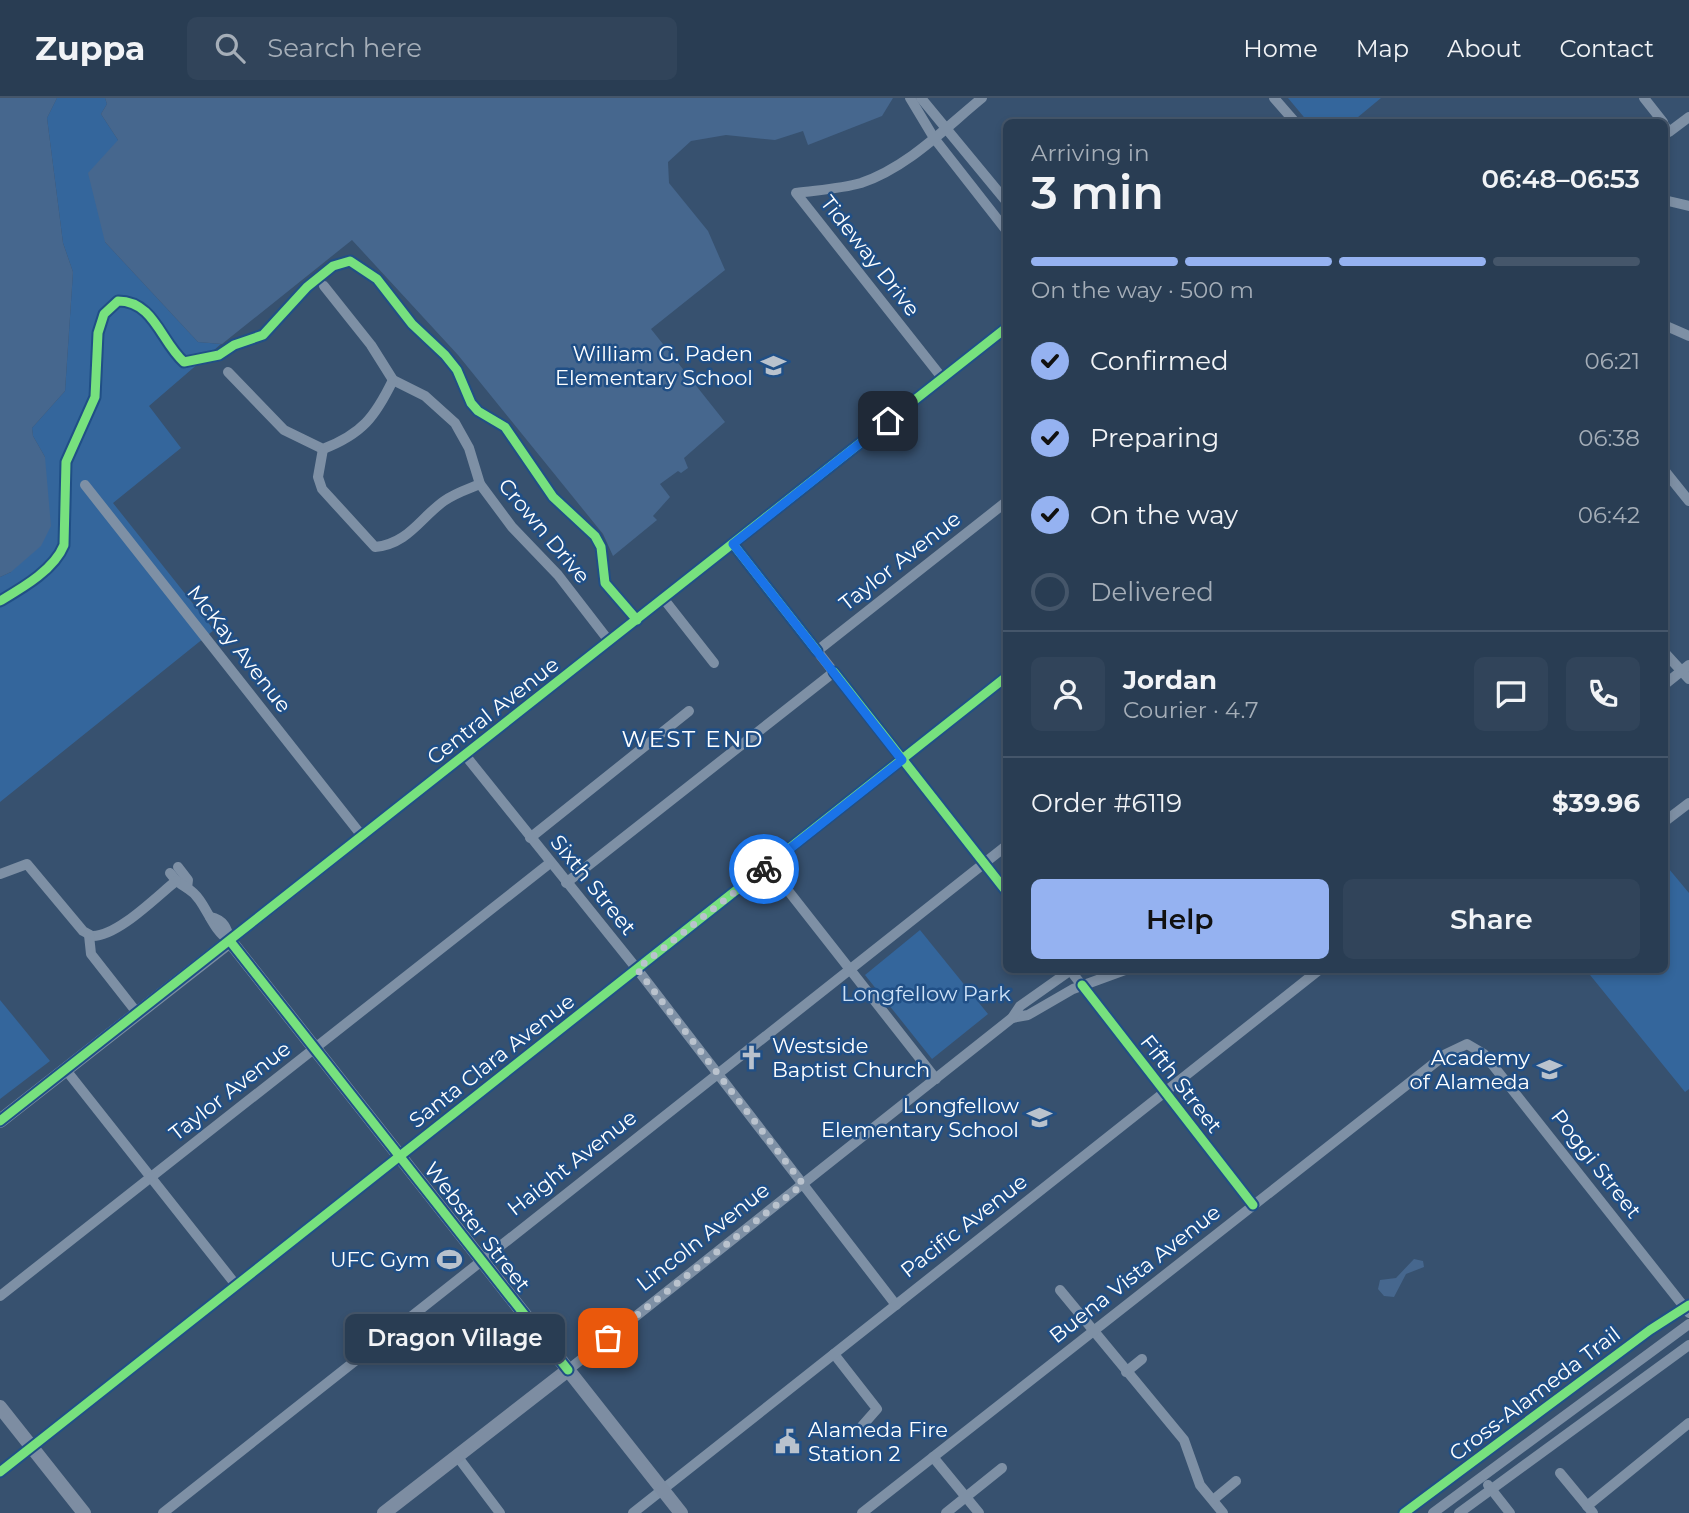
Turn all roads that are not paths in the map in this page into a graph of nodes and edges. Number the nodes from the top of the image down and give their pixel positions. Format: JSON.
{"nodes":[{"id":1,"x":910,"y":98,"type":"edge"},
{"id":2,"x":921,"y":98,"type":"edge"},
{"id":3,"x":982,"y":98,"type":"edge"},
{"id":4,"x":1274,"y":98,"type":"edge"},
{"id":5,"x":1644,"y":98,"type":"edge"},
{"id":6,"x":1689,"y":117,"type":"edge"},
{"id":7,"x":1292,"y":119,"type":"edge"},
{"id":8,"x":1659,"y":119,"type":"edge"},
{"id":9,"x":948,"y":127,"type":"junction"},
{"id":10,"x":1668,"y":130,"type":"edge"},
{"id":11,"x":934,"y":138,"type":"junction"},
{"id":12,"x":1003,"y":197,"type":"edge"},
{"id":13,"x":1668,"y":201,"type":"edge"},
{"id":14,"x":1689,"y":206,"type":"edge"},
{"id":15,"x":1003,"y":226,"type":"edge"},
{"id":16,"x":324,"y":286,"type":"dead end"},
{"id":17,"x":1668,"y":328,"type":"edge"},
{"id":18,"x":1003,"y":330,"type":"edge"},
{"id":19,"x":1689,"y":336,"type":"edge"},
{"id":20,"x":228,"y":372,"type":"dead end"},
{"id":21,"x":943,"y":379,"type":"junction"},
{"id":22,"x":393,"y":380,"type":"junction"},
{"id":23,"x":323,"y":449,"type":"junction"},
{"id":24,"x":1668,"y":475,"type":"edge"},
{"id":25,"x":480,"y":484,"type":"junction"},
{"id":26,"x":85,"y":485,"type":"dead end"},
{"id":27,"x":1689,"y":501,"type":"edge"},
{"id":28,"x":1003,"y":504,"type":"edge"},
{"id":29,"x":733,"y":544,"type":"junction"},
{"id":30,"x":663,"y":598,"type":"junction"},
{"id":31,"x":609,"y":641,"type":"junction"},
{"id":32,"x":817,"y":651,"type":"junction"},
{"id":33,"x":1668,"y":656,"type":"edge"},
{"id":34,"x":714,"y":663,"type":"dead end"},
{"id":35,"x":834,"y":672,"type":"junction"},
{"id":36,"x":1686,"y":672,"type":"edge"},
{"id":37,"x":1003,"y":679,"type":"edge"},
{"id":38,"x":1668,"y":683,"type":"edge"},
{"id":39,"x":689,"y":711,"type":"dead end"},
{"id":40,"x":465,"y":755,"type":"junction"},
{"id":41,"x":902,"y":760,"type":"junction"},
{"id":42,"x":1689,"y":803,"type":"edge"},
{"id":43,"x":1668,"y":819,"type":"edge"},
{"id":44,"x":362,"y":836,"type":"junction"},
{"id":45,"x":530,"y":838,"type":"junction"},
{"id":46,"x":1003,"y":848,"type":"edge"},
{"id":47,"x":550,"y":863,"type":"junction"},
{"id":48,"x":984,"y":864,"type":"junction"},
{"id":49,"x":768,"y":865,"type":"junction"},
{"id":50,"x":0,"y":874,"type":"edge"},
{"id":51,"x":566,"y":883,"type":"junction"},
{"id":52,"x":1003,"y":887,"type":"edge"},
{"id":53,"x":89,"y":935,"type":"junction"},
{"id":54,"x":230,"y":941,"type":"junction"},
{"id":55,"x":637,"y":969,"type":"junction"},
{"id":56,"x":850,"y":969,"type":"junction"},
{"id":57,"x":1067,"y":973,"type":"edge"},
{"id":58,"x":1068,"y":973,"type":"edge"},
{"id":59,"x":1073,"y":973,"type":"edge"},
{"id":60,"x":1116,"y":973,"type":"edge"},
{"id":61,"x":1315,"y":973,"type":"edge"},
{"id":62,"x":1082,"y":985,"type":"junction"},
{"id":63,"x":1038,"y":1008,"type":"junction"},
{"id":64,"x":138,"y":1014,"type":"junction"},
{"id":65,"x":1012,"y":1017,"type":"junction"},
{"id":66,"x":1467,"y":1044,"type":"joint"},
{"id":67,"x":315,"y":1049,"type":"junction"},
{"id":68,"x":66,"y":1070,"type":"junction"},
{"id":69,"x":718,"y":1073,"type":"junction"},
{"id":70,"x":936,"y":1079,"type":"junction"},
{"id":71,"x":1164,"y":1092,"type":"junction"},
{"id":72,"x":0,"y":1121,"type":"edge"},
{"id":73,"x":399,"y":1156,"type":"junction"},
{"id":74,"x":151,"y":1178,"type":"junction"},
{"id":75,"x":803,"y":1184,"type":"junction"},
{"id":76,"x":1253,"y":1205,"type":"junction"},
{"id":77,"x":481,"y":1260,"type":"junction"},
{"id":78,"x":236,"y":1285,"type":"junction"},
{"id":79,"x":1060,"y":1290,"type":"dead end"},
{"id":80,"x":0,"y":1296,"type":"edge"},
{"id":81,"x":896,"y":1305,"type":"junction"},
{"id":82,"x":1689,"y":1313,"type":"edge"},
{"id":83,"x":1689,"y":1324,"type":"edge"},
{"id":84,"x":1093,"y":1331,"type":"junction"},
{"id":85,"x":1689,"y":1345,"type":"edge"},
{"id":86,"x":834,"y":1354,"type":"junction"},
{"id":87,"x":1142,"y":1359,"type":"dead end"},
{"id":88,"x":568,"y":1370,"type":"junction"},
{"id":89,"x":1126,"y":1372,"type":"junction"},
{"id":90,"x":0,"y":1407,"type":"edge"},
{"id":91,"x":1689,"y":1423,"type":"edge"},
{"id":92,"x":862,"y":1426,"type":"dead end"},
{"id":93,"x":32,"y":1447,"type":"junction"},
{"id":94,"x":457,"y":1456,"type":"junction"},
{"id":95,"x":933,"y":1457,"type":"junction"},
{"id":96,"x":1003,"y":1468,"type":"dead end"},
{"id":97,"x":0,"y":1472,"type":"edge"},
{"id":98,"x":1560,"y":1472,"type":"dead end"},
{"id":99,"x":1481,"y":1477,"type":"junction"},
{"id":100,"x":1236,"y":1481,"type":"dead end"},
{"id":101,"x":1491,"y":1489,"type":"junction"},
{"id":102,"x":663,"y":1490,"type":"junction"},
{"id":103,"x":967,"y":1497,"type":"junction"},
{"id":104,"x":1213,"y":1500,"type":"junction"},
{"id":105,"x":1590,"y":1509,"type":"edge"},
{"id":106,"x":84,"y":1513,"type":"edge"},
{"id":107,"x":163,"y":1513,"type":"edge"},
{"id":108,"x":384,"y":1513,"type":"edge"},
{"id":109,"x":500,"y":1513,"type":"edge"},
{"id":110,"x":633,"y":1513,"type":"edge"},
{"id":111,"x":681,"y":1513,"type":"edge"},
{"id":112,"x":862,"y":1513,"type":"edge"},
{"id":113,"x":946,"y":1513,"type":"edge"},
{"id":114,"x":979,"y":1513,"type":"edge"},
{"id":115,"x":1223,"y":1513,"type":"edge"},
{"id":116,"x":1433,"y":1513,"type":"edge"},
{"id":117,"x":1459,"y":1513,"type":"edge"},
{"id":118,"x":1510,"y":1513,"type":"edge"}],
"edges":[{"from":1,"to":11,"type":"street"},
{"from":2,"to":9,"type":"street"},
{"from":3,"to":9,"type":"street","name":"Tideway Drive"},
{"from":4,"to":7,"type":"street"},
{"from":5,"to":8,"type":"street"},
{"from":6,"to":10,"type":"street"},
{"from":9,"to":11,"type":"street","name":"Tideway Drive"},
{"from":9,"to":12,"type":"street"},
{"from":11,"to":15,"type":"street"},
{"from":11,"to":21,"type":"street","name":"Tideway Drive"},
{"from":13,"to":14,"type":"street"},
{"from":16,"to":22,"type":"street","name":"Crown Drive"},
{"from":17,"to":19,"type":"street"},
{"from":18,"to":21,"type":"street","name":"Central Avenue"},
{"from":20,"to":23,"type":"street"},
{"from":21,"to":29,"type":"street","name":"Central Avenue"},
{"from":22,"to":23,"type":"street"},
{"from":22,"to":25,"type":"street","name":"Crown Drive"},
{"from":23,"to":25,"type":"street"},
{"from":24,"to":27,"type":"street"},
{"from":25,"to":31,"type":"street","name":"Crown Drive"},
{"from":26,"to":44,"type":"street","name":"McKay Avenue"},
{"from":28,"to":32,"type":"street","name":"Taylor Avenue"},
{"from":29,"to":30,"type":"street","name":"Central Avenue"},
{"from":29,"to":32,"type":"street"},
{"from":30,"to":31,"type":"street","name":"Central Avenue"},
{"from":30,"to":34,"type":"street"},
{"from":31,"to":40,"type":"street","name":"Central Avenue"},
{"from":32,"to":35,"type":"street"},
{"from":33,"to":36,"type":"street"},
{"from":35,"to":41,"type":"street"},
{"from":35,"to":51,"type":"street"},
{"from":36,"to":38,"type":"street"},
{"from":37,"to":41,"type":"street","name":"Santa Clara Avenue"},
{"from":39,"to":45,"type":"street"},
{"from":40,"to":44,"type":"street","name":"Central Avenue"},
{"from":40,"to":45,"type":"street","name":"Sixth Street"},
{"from":41,"to":48,"type":"street"},
{"from":41,"to":49,"type":"street","name":"Santa Clara Avenue"},
{"from":42,"to":43,"type":"street"},
{"from":44,"to":54,"type":"street","name":"Central Avenue"},
{"from":45,"to":47,"type":"street","name":"Sixth Street"},
{"from":46,"to":48,"type":"street","name":"Haight Avenue"},
{"from":47,"to":51,"type":"street","name":"Sixth Street"},
{"from":47,"to":67,"type":"street","name":"Taylor Avenue"},
{"from":48,"to":52,"type":"street"},
{"from":48,"to":56,"type":"street","name":"Haight Avenue"},
{"from":49,"to":55,"type":"street","name":"Santa Clara Avenue"},
{"from":49,"to":56,"type":"street"},
{"from":50,"to":53,"type":"street"},
{"from":51,"to":55,"type":"street","name":"Sixth Street"},
{"from":53,"to":54,"type":"street","name":"Webster Street"},
{"from":53,"to":64,"type":"street"},
{"from":54,"to":64,"type":"main road","name":"Central Avenue"},
{"from":54,"to":67,"type":"main road","name":"Webster Street"},
{"from":55,"to":69,"type":"street","name":"Sixth Street"},
{"from":55,"to":73,"type":"street","name":"Santa Clara Avenue"},
{"from":56,"to":69,"type":"street","name":"Haight Avenue"},
{"from":56,"to":70,"type":"street"},
{"from":57,"to":65,"type":"street","name":"Lincoln Avenue"},
{"from":58,"to":63,"type":"street"},
{"from":59,"to":62,"type":"street","name":"Fifth Street"},
{"from":60,"to":62,"type":"street","name":"Lincoln Avenue"},
{"from":61,"to":71,"type":"street","name":"Pacific Avenue"},
{"from":62,"to":63,"type":"street","name":"Lincoln Avenue"},
{"from":62,"to":71,"type":"street","name":"Fifth Street"},
{"from":63,"to":65,"type":"street","name":"Lincoln Avenue"},
{"from":64,"to":68,"type":"main road","name":"Central Avenue"},
{"from":65,"to":70,"type":"street","name":"Lincoln Avenue"},
{"from":66,"to":76,"type":"street","name":"Buena Vista Avenue"},
{"from":66,"to":82,"type":"street","name":"Poggi Street"},
{"from":67,"to":73,"type":"main road","name":"Webster Street"},
{"from":67,"to":74,"type":"street","name":"Taylor Avenue"},
{"from":68,"to":72,"type":"main road","name":"Central Avenue"},
{"from":68,"to":74,"type":"street"},
{"from":69,"to":75,"type":"street","name":"Sixth Street"},
{"from":69,"to":77,"type":"street","name":"Haight Avenue"},
{"from":70,"to":75,"type":"street","name":"Lincoln Avenue"},
{"from":71,"to":76,"type":"street","name":"Fifth Street"},
{"from":71,"to":81,"type":"street","name":"Pacific Avenue"},
{"from":73,"to":77,"type":"main road","name":"Webster Street"},
{"from":73,"to":78,"type":"street","name":"Santa Clara Avenue"},
{"from":74,"to":78,"type":"street"},
{"from":74,"to":80,"type":"street","name":"Taylor Avenue"},
{"from":75,"to":81,"type":"street","name":"Sixth Street"},
{"from":75,"to":88,"type":"street","name":"Lincoln Avenue"},
{"from":76,"to":84,"type":"street","name":"Buena Vista Avenue"},
{"from":77,"to":88,"type":"main road","name":"Webster Street"},
{"from":77,"to":107,"type":"street","name":"Haight Avenue"},
{"from":78,"to":93,"type":"street","name":"Santa Clara Avenue"},
{"from":79,"to":84,"type":"street"},
{"from":81,"to":86,"type":"street","name":"Pacific Avenue"},
{"from":83,"to":99,"type":"street"},
{"from":84,"to":89,"type":"street"},
{"from":84,"to":95,"type":"street","name":"Buena Vista Avenue"},
{"from":85,"to":101,"type":"street"},
{"from":86,"to":92,"type":"street"},
{"from":86,"to":102,"type":"street","name":"Pacific Avenue"},
{"from":87,"to":89,"type":"street"},
{"from":88,"to":94,"type":"main road","name":"Lincoln Avenue"},
{"from":88,"to":102,"type":"main road","name":"Webster Street"},
{"from":89,"to":104,"type":"street"},
{"from":90,"to":93,"type":"main road"},
{"from":91,"to":105,"type":"street"},
{"from":93,"to":97,"type":"street","name":"Santa Clara Avenue"},
{"from":93,"to":106,"type":"main road"},
{"from":94,"to":108,"type":"main road","name":"Lincoln Avenue"},
{"from":94,"to":109,"type":"street"},
{"from":95,"to":103,"type":"street"},
{"from":95,"to":112,"type":"street","name":"Buena Vista Avenue"},
{"from":96,"to":103,"type":"street"},
{"from":98,"to":105,"type":"street"},
{"from":99,"to":101,"type":"street"},
{"from":99,"to":116,"type":"street"},
{"from":100,"to":104,"type":"street"},
{"from":101,"to":117,"type":"street"},
{"from":101,"to":118,"type":"street"},
{"from":102,"to":110,"type":"street","name":"Pacific Avenue"},
{"from":102,"to":111,"type":"main road","name":"Webster Street"},
{"from":103,"to":113,"type":"street"},
{"from":103,"to":114,"type":"street"},
{"from":104,"to":115,"type":"street"}]}
